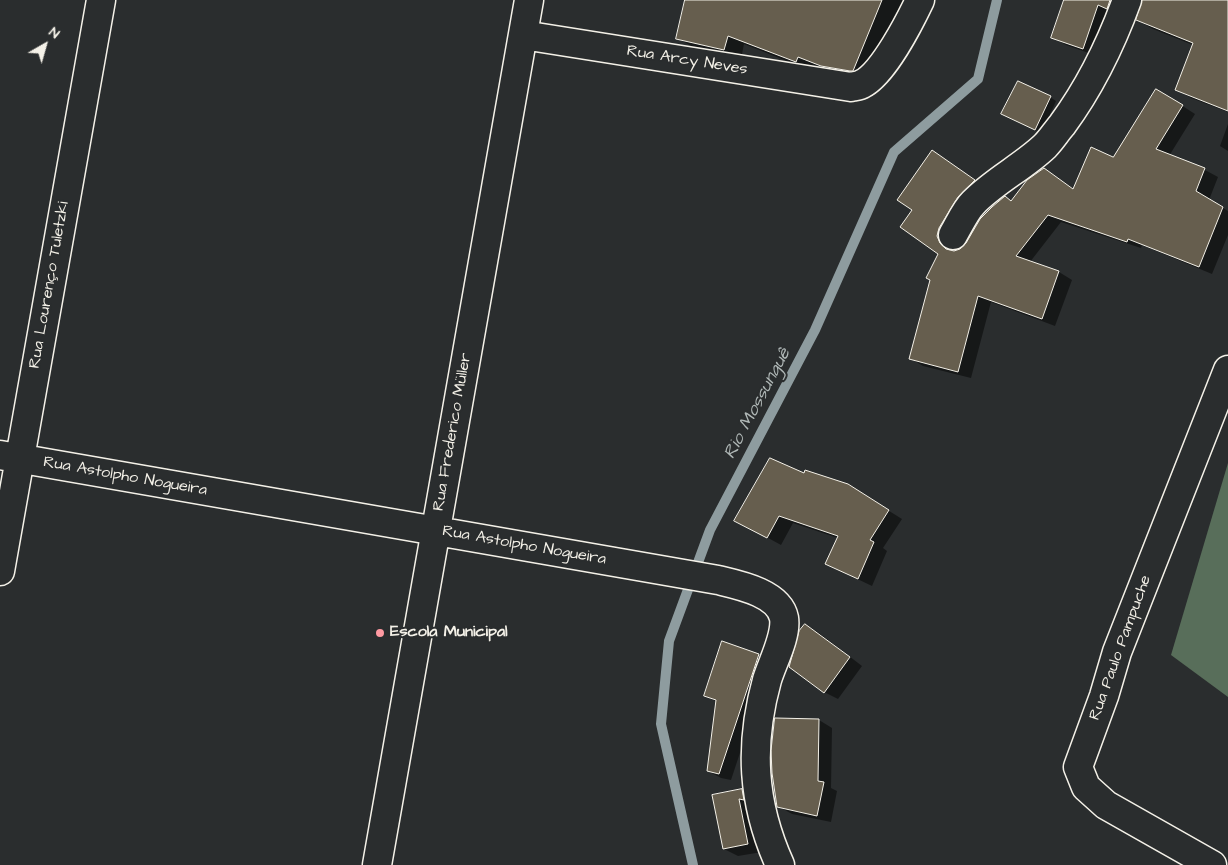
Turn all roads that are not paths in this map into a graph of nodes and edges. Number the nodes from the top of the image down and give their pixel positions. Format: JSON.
{"nodes":[{"id":1,"x":101,"y":0,"type":"edge"},
{"id":2,"x":529,"y":0,"type":"edge"},
{"id":3,"x":920,"y":0,"type":"edge"},
{"id":4,"x":1127,"y":0,"type":"edge"},
{"id":5,"x":523,"y":35,"type":"junction"},
{"id":6,"x":953,"y":235,"type":"dead end"},
{"id":7,"x":1228,"y":370,"type":"edge"},
{"id":8,"x":10,"y":457,"type":"edge"},
{"id":9,"x":436,"y":531,"type":"junction"},
{"id":10,"x":0,"y":571,"type":"edge"},
{"id":11,"x":377,"y":865,"type":"edge"},
{"id":12,"x":780,"y":865,"type":"edge"},
{"id":13,"x":1212,"y":865,"type":"edge"}],
"edges":[{"from":1,"to":8,"type":"street","name":"Rua Lourenço Tuletzki"},
{"from":2,"to":5,"type":"street","name":"Rua Frederico Müller"},
{"from":3,"to":5,"type":"street","name":"Rua Arcy Neves"},
{"from":4,"to":6,"type":"street"},
{"from":5,"to":9,"type":"street","name":"Rua Frederico Müller"},
{"from":7,"to":13,"type":"street","name":"Rua Paulo Pampuche"},
{"from":8,"to":9,"type":"street","name":"Rua Astolpho Nogueira"},
{"from":8,"to":10,"type":"street","name":"Rua Lourenço Tuletzki"},
{"from":9,"to":11,"type":"street","name":"Rua Frederico Müller"},
{"from":9,"to":12,"type":"street","name":"Rua Astolpho Nogueira"}]}
